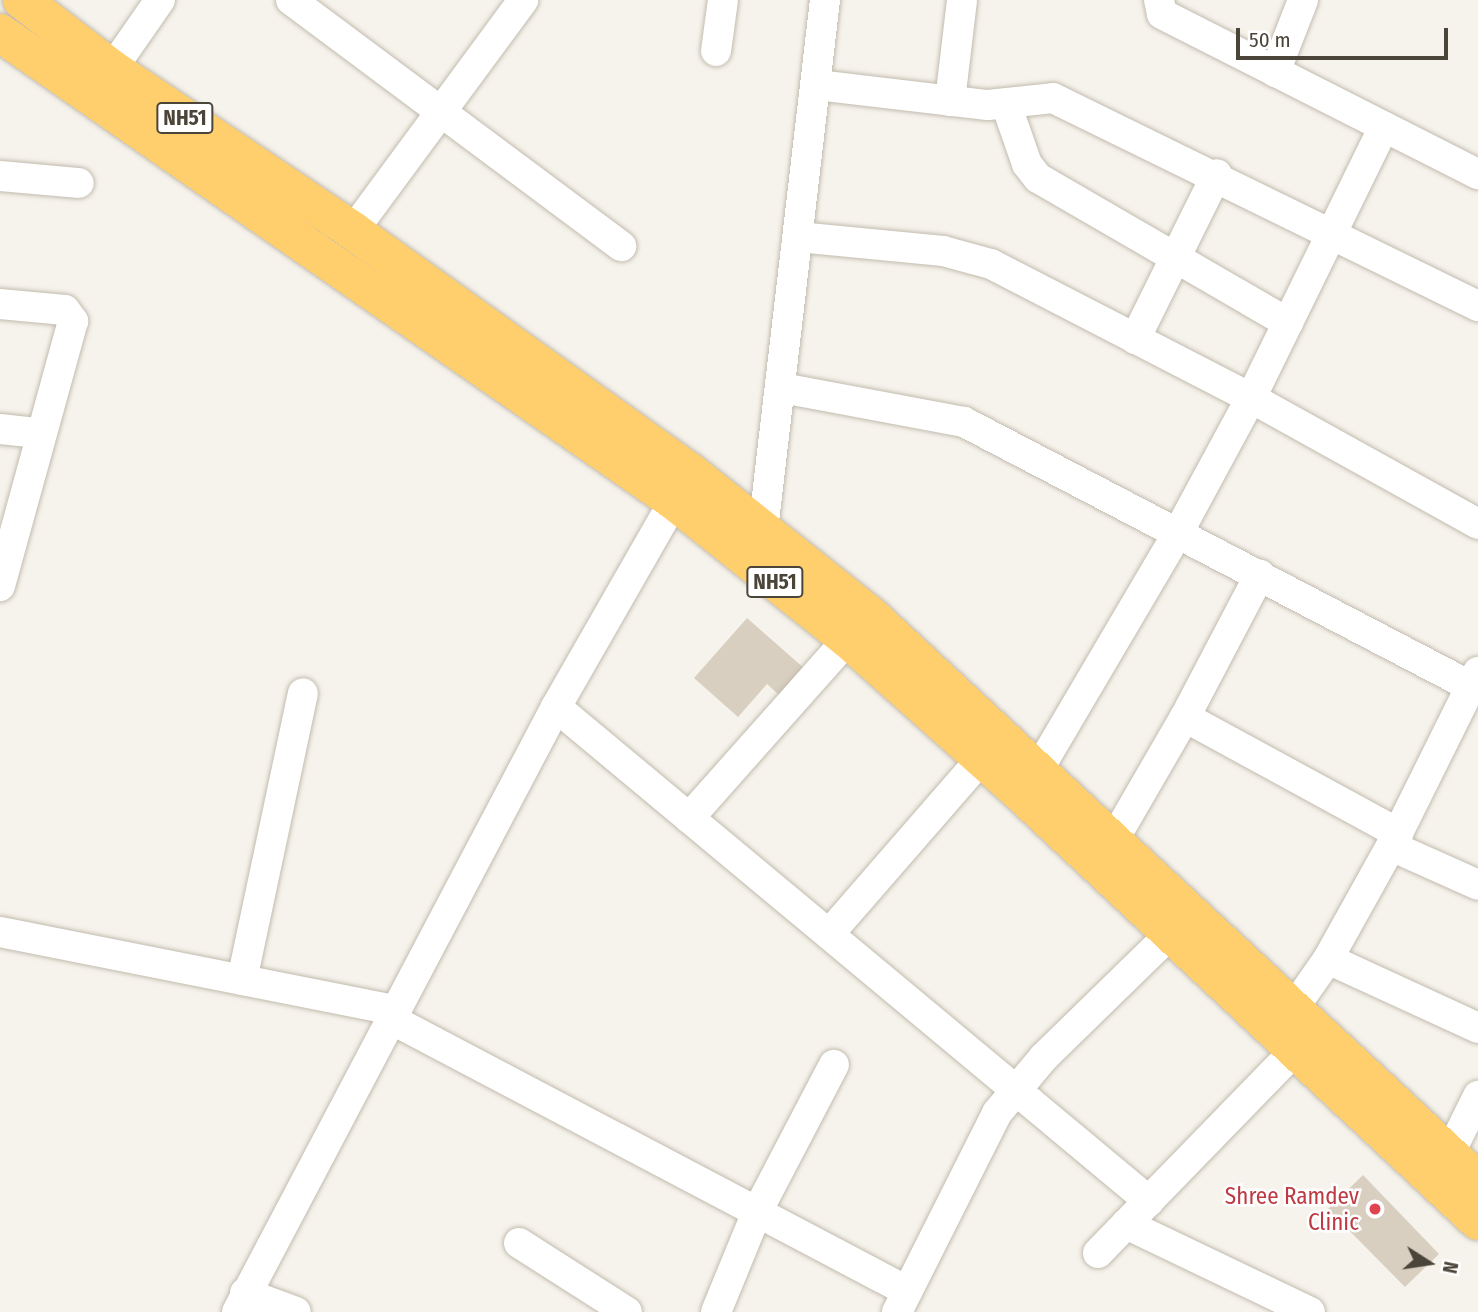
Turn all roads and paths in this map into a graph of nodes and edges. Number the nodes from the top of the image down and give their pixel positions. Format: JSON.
{"nodes":[{"id":1,"x":22,"y":0,"type":"edge"},
{"id":2,"x":160,"y":0,"type":"edge"},
{"id":3,"x":291,"y":0,"type":"edge"},
{"id":4,"x":523,"y":0,"type":"edge"},
{"id":5,"x":723,"y":0,"type":"edge"},
{"id":6,"x":825,"y":0,"type":"edge"},
{"id":7,"x":962,"y":0,"type":"edge"},
{"id":8,"x":1159,"y":0,"type":"edge"},
{"id":9,"x":1303,"y":0,"type":"edge"},
{"id":10,"x":0,"y":33,"type":"edge"},
{"id":11,"x":716,"y":51,"type":"dead end"},
{"id":12,"x":112,"y":69,"type":"junction"},
{"id":13,"x":1275,"y":72,"type":"junction"},
{"id":14,"x":817,"y":85,"type":"junction"},
{"id":15,"x":950,"y":101,"type":"junction"},
{"id":16,"x":1006,"y":104,"type":"junction"},
{"id":17,"x":440,"y":107,"type":"junction"},
{"id":18,"x":1384,"y":127,"type":"junction"},
{"id":19,"x":1217,"y":174,"type":"junction"},
{"id":20,"x":1478,"y":174,"type":"edge"},
{"id":21,"x":0,"y":176,"type":"edge"},
{"id":22,"x":79,"y":183,"type":"dead end"},
{"id":23,"x":353,"y":231,"type":"junction"},
{"id":24,"x":1332,"y":235,"type":"junction"},
{"id":25,"x":798,"y":237,"type":"junction"},
{"id":26,"x":621,"y":246,"type":"dead end"},
{"id":27,"x":1176,"y":261,"type":"junction"},
{"id":28,"x":0,"y":304,"type":"edge"},
{"id":29,"x":1478,"y":306,"type":"edge"},
{"id":30,"x":1288,"y":323,"type":"junction"},
{"id":31,"x":1135,"y":339,"type":"junction"},
{"id":32,"x":782,"y":388,"type":"junction"},
{"id":33,"x":1251,"y":398,"type":"junction"},
{"id":34,"x":0,"y":429,"type":"edge"},
{"id":35,"x":39,"y":433,"type":"junction"},
{"id":36,"x":682,"y":486,"type":"junction"},
{"id":37,"x":1478,"y":524,"type":"edge"},
{"id":38,"x":763,"y":530,"type":"junction"},
{"id":39,"x":6,"y":531,"type":"edge"},
{"id":40,"x":1179,"y":531,"type":"junction"},
{"id":41,"x":1260,"y":574,"type":"junction"},
{"id":42,"x":0,"y":586,"type":"edge"},
{"id":43,"x":848,"y":639,"type":"junction"},
{"id":44,"x":1474,"y":679,"type":"edge"},
{"id":45,"x":303,"y":692,"type":"dead end"},
{"id":46,"x":556,"y":707,"type":"junction"},
{"id":47,"x":1185,"y":717,"type":"junction"},
{"id":48,"x":1467,"y":721,"type":"edge"},
{"id":49,"x":982,"y":758,"type":"junction"},
{"id":50,"x":1030,"y":783,"type":"junction"},
{"id":51,"x":689,"y":818,"type":"junction"},
{"id":52,"x":1394,"y":840,"type":"junction"},
{"id":53,"x":1113,"y":841,"type":"junction"},
{"id":54,"x":1478,"y":885,"type":"edge"},
{"id":55,"x":0,"y":932,"type":"edge"},
{"id":56,"x":1171,"y":933,"type":"junction"},
{"id":57,"x":829,"y":934,"type":"junction"},
{"id":58,"x":1328,"y":958,"type":"junction"},
{"id":59,"x":242,"y":980,"type":"junction"},
{"id":60,"x":392,"y":1014,"type":"junction"},
{"id":61,"x":1478,"y":1028,"type":"edge"},
{"id":62,"x":1302,"y":1029,"type":"junction"},
{"id":63,"x":834,"y":1065,"type":"dead end"},
{"id":64,"x":1015,"y":1088,"type":"junction"},
{"id":65,"x":1478,"y":1096,"type":"edge"},
{"id":66,"x":1443,"y":1168,"type":"junction"},
{"id":67,"x":1478,"y":1181,"type":"edge"},
{"id":68,"x":1149,"y":1200,"type":"junction"},
{"id":69,"x":757,"y":1212,"type":"junction"},
{"id":70,"x":1478,"y":1221,"type":"edge"},
{"id":71,"x":1126,"y":1224,"type":"junction"},
{"id":72,"x":519,"y":1243,"type":"dead end"},
{"id":73,"x":1098,"y":1253,"type":"dead end"},
{"id":74,"x":902,"y":1302,"type":"edge"},
{"id":75,"x":241,"y":1303,"type":"edge"},
{"id":76,"x":296,"y":1312,"type":"edge"},
{"id":77,"x":627,"y":1312,"type":"edge"},
{"id":78,"x":716,"y":1312,"type":"edge"},
{"id":79,"x":1310,"y":1312,"type":"edge"}],
"edges":[{"from":1,"to":12,"type":"highway","number":"NH51"},
{"from":2,"to":12,"type":"street"},
{"from":3,"to":17,"type":"street"},
{"from":4,"to":17,"type":"street"},
{"from":5,"to":11,"type":"street"},
{"from":6,"to":14,"type":"street"},
{"from":7,"to":15,"type":"street"},
{"from":8,"to":13,"type":"street"},
{"from":9,"to":13,"type":"street"},
{"from":10,"to":36,"type":"highway","number":"NH51"},
{"from":12,"to":23,"type":"highway","number":"NH51"},
{"from":13,"to":18,"type":"street"},
{"from":14,"to":15,"type":"street"},
{"from":14,"to":25,"type":"street"},
{"from":15,"to":16,"type":"street"},
{"from":16,"to":19,"type":"street"},
{"from":16,"to":27,"type":"street"},
{"from":17,"to":23,"type":"street"},
{"from":17,"to":26,"type":"street"},
{"from":18,"to":20,"type":"street"},
{"from":18,"to":24,"type":"street"},
{"from":19,"to":24,"type":"street"},
{"from":19,"to":27,"type":"street"},
{"from":21,"to":22,"type":"street"},
{"from":23,"to":36,"type":"highway","number":"NH51"},
{"from":24,"to":29,"type":"street"},
{"from":24,"to":30,"type":"street"},
{"from":25,"to":31,"type":"street"},
{"from":25,"to":32,"type":"street"},
{"from":27,"to":30,"type":"street"},
{"from":27,"to":31,"type":"street"},
{"from":28,"to":35,"type":"street"},
{"from":30,"to":33,"type":"street"},
{"from":31,"to":33,"type":"street"},
{"from":32,"to":38,"type":"street"},
{"from":32,"to":40,"type":"street"},
{"from":33,"to":37,"type":"street"},
{"from":33,"to":40,"type":"street"},
{"from":34,"to":35,"type":"street"},
{"from":35,"to":39,"type":"street"},
{"from":36,"to":38,"type":"highway","number":"NH51"},
{"from":36,"to":43,"type":"highway","number":"NH51"},
{"from":36,"to":46,"type":"street"},
{"from":38,"to":50,"type":"highway","number":"NH51"},
{"from":39,"to":42,"type":"street"},
{"from":40,"to":41,"type":"street"},
{"from":40,"to":50,"type":"street"},
{"from":41,"to":44,"type":"street"},
{"from":41,"to":47,"type":"street"},
{"from":43,"to":49,"type":"highway","number":"NH51"},
{"from":43,"to":51,"type":"street"},
{"from":44,"to":48,"type":"street"},
{"from":45,"to":59,"type":"street"},
{"from":46,"to":51,"type":"street"},
{"from":46,"to":60,"type":"street"},
{"from":47,"to":52,"type":"street"},
{"from":47,"to":53,"type":"street"},
{"from":48,"to":52,"type":"street"},
{"from":49,"to":50,"type":"highway","number":"NH51"},
{"from":49,"to":57,"type":"street"},
{"from":50,"to":53,"type":"highway","number":"NH51"},
{"from":50,"to":56,"type":"highway","number":"NH51"},
{"from":51,"to":57,"type":"street"},
{"from":52,"to":54,"type":"street"},
{"from":52,"to":58,"type":"street"},
{"from":53,"to":62,"type":"highway","number":"NH51"},
{"from":55,"to":59,"type":"street"},
{"from":56,"to":62,"type":"highway","number":"NH51"},
{"from":56,"to":64,"type":"street"},
{"from":57,"to":64,"type":"street"},
{"from":58,"to":61,"type":"street"},
{"from":58,"to":62,"type":"street"},
{"from":59,"to":60,"type":"street"},
{"from":60,"to":69,"type":"street"},
{"from":60,"to":75,"type":"street"},
{"from":62,"to":66,"type":"highway","number":"NH51"},
{"from":62,"to":68,"type":"street"},
{"from":63,"to":69,"type":"street"},
{"from":64,"to":68,"type":"street"},
{"from":64,"to":74,"type":"street"},
{"from":65,"to":66,"type":"street"},
{"from":66,"to":67,"type":"highway","number":"NH51"},
{"from":66,"to":70,"type":"highway","number":"NH51"},
{"from":68,"to":71,"type":"street"},
{"from":69,"to":74,"type":"street"},
{"from":69,"to":78,"type":"street"},
{"from":71,"to":73,"type":"street"},
{"from":71,"to":79,"type":"street"},
{"from":72,"to":77,"type":"street"},
{"from":75,"to":76,"type":"street"}]}
